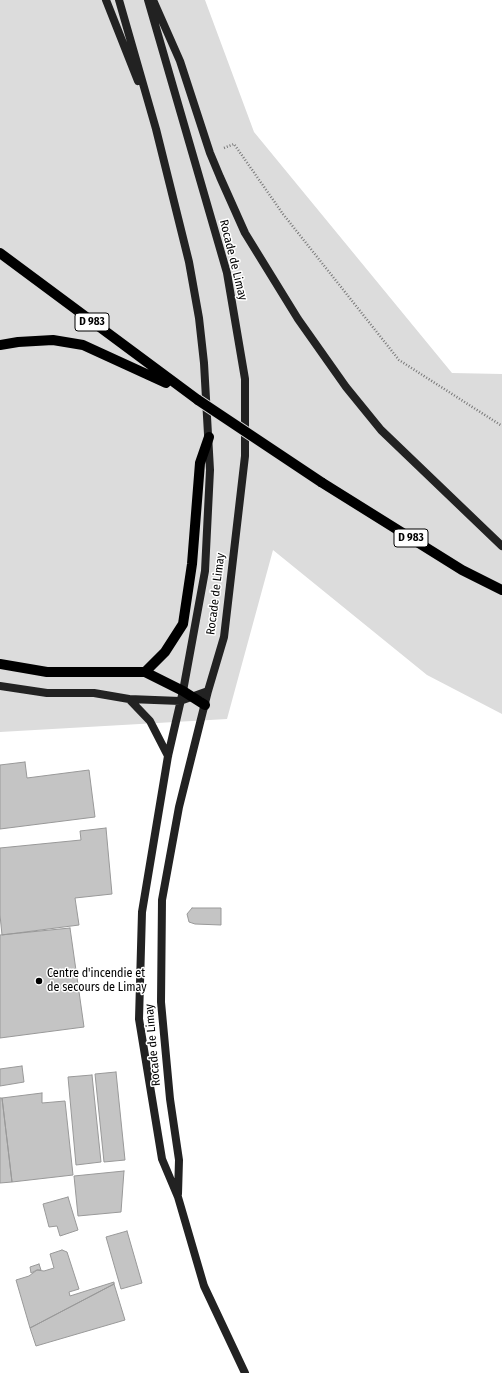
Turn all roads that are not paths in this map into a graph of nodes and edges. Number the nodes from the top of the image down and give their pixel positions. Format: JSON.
{"nodes":[{"id":1,"x":106,"y":0,"type":"edge"},
{"id":2,"x":119,"y":0,"type":"edge"},
{"id":3,"x":148,"y":0,"type":"edge"},
{"id":4,"x":153,"y":0,"type":"edge"},
{"id":5,"x":156,"y":129,"type":"junction"},
{"id":6,"x":0,"y":253,"type":"edge"},
{"id":7,"x":0,"y":345,"type":"edge"},
{"id":8,"x":185,"y":391,"type":"junction"},
{"id":9,"x":209,"y":437,"type":"junction"},
{"id":10,"x":502,"y":546,"type":"edge"},
{"id":11,"x":502,"y":590,"type":"edge"},
{"id":12,"x":0,"y":664,"type":"edge"},
{"id":13,"x":145,"y":672,"type":"junction"},
{"id":14,"x":0,"y":686,"type":"edge"},
{"id":15,"x":208,"y":691,"type":"junction"},
{"id":16,"x":187,"y":694,"type":"junction"},
{"id":17,"x":129,"y":699,"type":"junction"},
{"id":18,"x":180,"y":701,"type":"junction"},
{"id":19,"x":206,"y":705,"type":"junction"},
{"id":20,"x":168,"y":756,"type":"junction"},
{"id":21,"x":178,"y":1197,"type":"junction"},
{"id":22,"x":245,"y":1373,"type":"edge"}],
"edges":[{"from":1,"to":5,"type":"main road"},
{"from":2,"to":5,"type":"main road","name":"Rocade de Limay"},
{"from":3,"to":15,"type":"main road","name":"Rocade de Limay"},
{"from":4,"to":10,"type":"main road"},
{"from":5,"to":9,"type":"main road","name":"Rocade de Limay"},
{"from":6,"to":8,"type":"main road","number":"D 983"},
{"from":7,"to":8,"type":"main road"},
{"from":8,"to":11,"type":"main road","number":"D 983","bridge":true},
{"from":9,"to":13,"type":"main road"},
{"from":9,"to":16,"type":"main road","name":"Rocade de Limay"},
{"from":12,"to":13,"type":"main road"},
{"from":13,"to":16,"type":"main road"},
{"from":14,"to":17,"type":"main road"},
{"from":15,"to":16,"type":"main road"},
{"from":15,"to":19,"type":"main road","name":"Rocade de Limay"},
{"from":16,"to":18,"type":"main road"},
{"from":16,"to":19,"type":"main road"},
{"from":17,"to":18,"type":"main road"},
{"from":17,"to":20,"type":"main road"},
{"from":18,"to":20,"type":"main road","name":"Rocade de Limay"},
{"from":19,"to":21,"type":"main road","name":"Rocade de Limay"},
{"from":20,"to":21,"type":"main road","name":"Rocade de Limay"},
{"from":21,"to":22,"type":"main road","name":"Rocade de Limay"}]}
